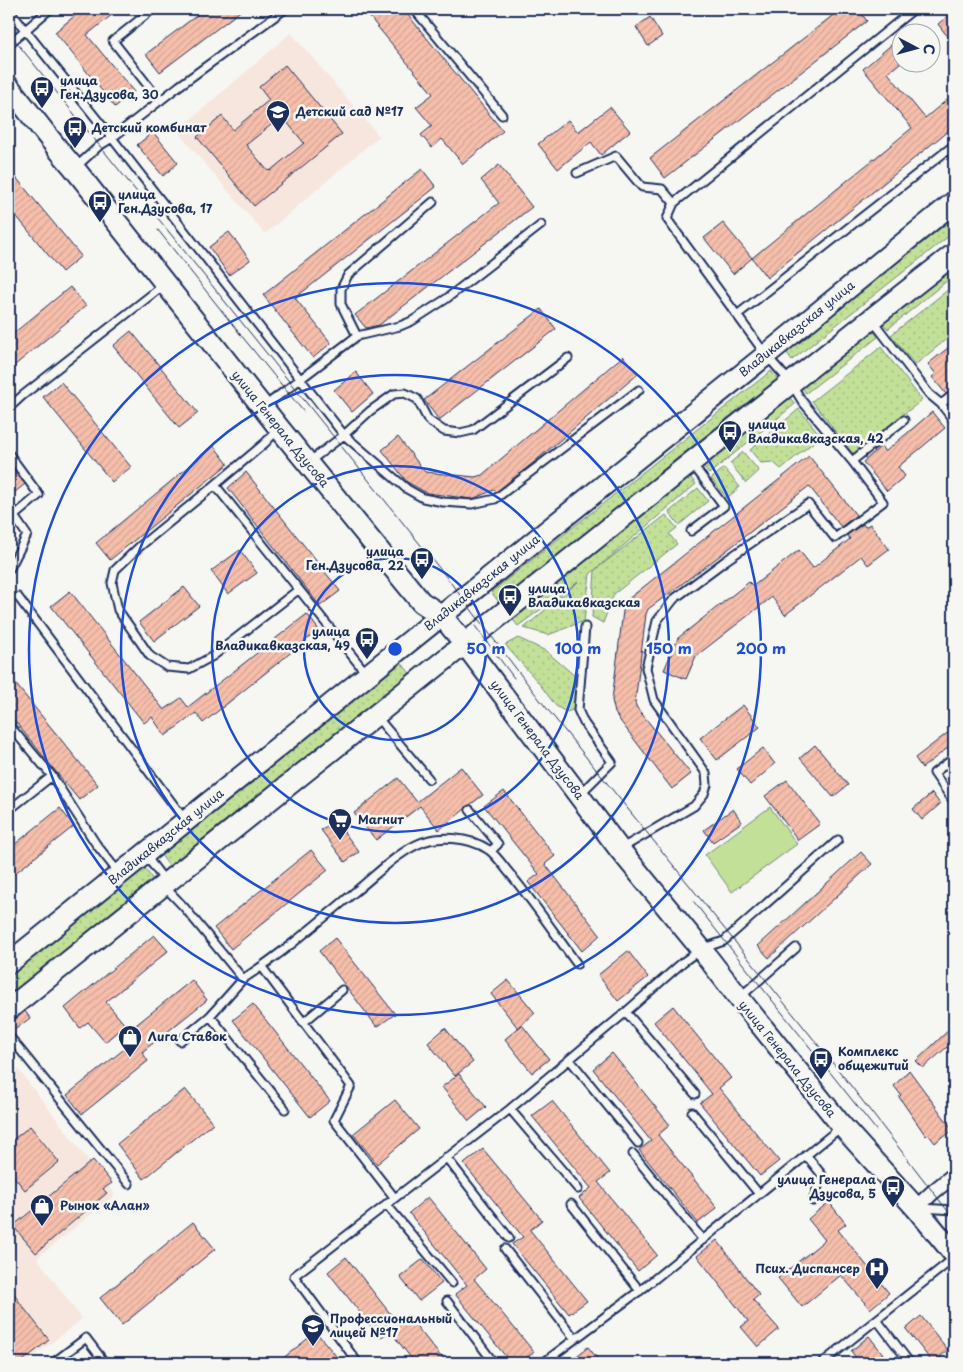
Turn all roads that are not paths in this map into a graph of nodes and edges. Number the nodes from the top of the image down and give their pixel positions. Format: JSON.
{"nodes":[{"id":1,"x":50,"y":9,"type":"edge"},
{"id":2,"x":153,"y":9,"type":"edge"},
{"id":3,"x":285,"y":9,"type":"edge"},
{"id":4,"x":414,"y":9,"type":"edge"},
{"id":5,"x":914,"y":9,"type":"edge"},
{"id":6,"x":9,"y":10,"type":"edge"},
{"id":7,"x":25,"y":31,"type":"junction"},
{"id":8,"x":9,"y":44,"type":"edge"},
{"id":9,"x":9,"y":87,"type":"edge"},
{"id":10,"x":160,"y":101,"type":"junction"},
{"id":11,"x":502,"y":114,"type":"dead end"},
{"id":12,"x":112,"y":138,"type":"junction"},
{"id":13,"x":954,"y":145,"type":"edge"},
{"id":14,"x":74,"y":168,"type":"junction"},
{"id":15,"x":577,"y":173,"type":"dead end"},
{"id":16,"x":433,"y":202,"type":"dead end"},
{"id":17,"x":954,"y":202,"type":"edge"},
{"id":18,"x":674,"y":203,"type":"junction"},
{"id":19,"x":541,"y":225,"type":"dead end"},
{"id":20,"x":954,"y":254,"type":"edge"},
{"id":21,"x":165,"y":283,"type":"junction"},
{"id":22,"x":737,"y":315,"type":"junction"},
{"id":23,"x":871,"y":318,"type":"junction"},
{"id":24,"x":357,"y":336,"type":"junction"},
{"id":25,"x":766,"y":355,"type":"junction"},
{"id":26,"x":568,"y":358,"type":"dead end"},
{"id":27,"x":300,"y":380,"type":"junction"},
{"id":28,"x":790,"y":383,"type":"junction"},
{"id":29,"x":638,"y":390,"type":"dead end"},
{"id":30,"x":954,"y":394,"type":"edge"},
{"id":31,"x":940,"y":404,"type":"junction"},
{"id":32,"x":9,"y":408,"type":"edge"},
{"id":33,"x":263,"y":408,"type":"junction"},
{"id":34,"x":904,"y":420,"type":"dead end"},
{"id":35,"x":954,"y":421,"type":"edge"},
{"id":36,"x":279,"y":428,"type":"junction"},
{"id":37,"x":344,"y":435,"type":"junction"},
{"id":38,"x":9,"y":454,"type":"edge"},
{"id":39,"x":852,"y":461,"type":"junction"},
{"id":40,"x":691,"y":462,"type":"junction"},
{"id":41,"x":307,"y":463,"type":"junction"},
{"id":42,"x":215,"y":485,"type":"junction"},
{"id":43,"x":691,"y":531,"type":"dead end"},
{"id":44,"x":9,"y":570,"type":"edge"},
{"id":45,"x":298,"y":590,"type":"junction"},
{"id":46,"x":18,"y":596,"type":"dead end"},
{"id":47,"x":441,"y":615,"type":"junction"},
{"id":48,"x":585,"y":627,"type":"dead end"},
{"id":49,"x":464,"y":643,"type":"junction"},
{"id":50,"x":368,"y":675,"type":"junction"},
{"id":51,"x":376,"y":715,"type":"junction"},
{"id":52,"x":9,"y":726,"type":"edge"},
{"id":53,"x":954,"y":758,"type":"edge"},
{"id":54,"x":52,"y":776,"type":"junction"},
{"id":55,"x":429,"y":779,"type":"dead end"},
{"id":56,"x":579,"y":795,"type":"junction"},
{"id":57,"x":954,"y":802,"type":"edge"},
{"id":58,"x":9,"y":810,"type":"edge"},
{"id":59,"x":470,"y":810,"type":"dead end"},
{"id":60,"x":186,"y":821,"type":"junction"},
{"id":61,"x":838,"y":840,"type":"dead end"},
{"id":62,"x":620,"y":850,"type":"junction"},
{"id":63,"x":491,"y":851,"type":"junction"},
{"id":64,"x":146,"y":854,"type":"junction"},
{"id":65,"x":120,"y":875,"type":"junction"},
{"id":66,"x":165,"y":884,"type":"junction"},
{"id":67,"x":796,"y":948,"type":"dead end"},
{"id":68,"x":701,"y":949,"type":"junction"},
{"id":69,"x":9,"y":963,"type":"edge"},
{"id":70,"x":577,"y":964,"type":"dead end"},
{"id":71,"x":262,"y":967,"type":"junction"},
{"id":72,"x":243,"y":979,"type":"junction"},
{"id":73,"x":342,"y":990,"type":"dead end"},
{"id":74,"x":739,"y":998,"type":"junction"},
{"id":75,"x":9,"y":1009,"type":"edge"},
{"id":76,"x":626,"y":1012,"type":"junction"},
{"id":77,"x":210,"y":1016,"type":"junction"},
{"id":78,"x":304,"y":1022,"type":"junction"},
{"id":79,"x":9,"y":1036,"type":"edge"},
{"id":80,"x":180,"y":1041,"type":"dead end"},
{"id":81,"x":570,"y":1060,"type":"junction"},
{"id":82,"x":695,"y":1094,"type":"dead end"},
{"id":83,"x":510,"y":1108,"type":"junction"},
{"id":84,"x":285,"y":1109,"type":"dead end"},
{"id":85,"x":692,"y":1112,"type":"dead end"},
{"id":86,"x":842,"y":1126,"type":"junction"},
{"id":87,"x":638,"y":1143,"type":"dead end"},
{"id":88,"x":633,"y":1154,"type":"dead end"},
{"id":89,"x":806,"y":1155,"type":"junction"},
{"id":90,"x":446,"y":1157,"type":"junction"},
{"id":91,"x":954,"y":1175,"type":"edge"},
{"id":92,"x":129,"y":1184,"type":"dead end"},
{"id":93,"x":578,"y":1189,"type":"dead end"},
{"id":94,"x":759,"y":1194,"type":"junction"},
{"id":95,"x":394,"y":1197,"type":"junction"},
{"id":96,"x":813,"y":1201,"type":"dead end"},
{"id":97,"x":386,"y":1204,"type":"junction"},
{"id":98,"x":571,"y":1204,"type":"dead end"},
{"id":99,"x":916,"y":1208,"type":"junction"},
{"id":100,"x":954,"y":1210,"type":"edge"},
{"id":101,"x":508,"y":1238,"type":"dead end"},
{"id":102,"x":703,"y":1240,"type":"junction"},
{"id":103,"x":505,"y":1250,"type":"dead end"},
{"id":104,"x":954,"y":1254,"type":"edge"},
{"id":105,"x":954,"y":1258,"type":"edge"},
{"id":106,"x":452,"y":1283,"type":"dead end"},
{"id":107,"x":640,"y":1291,"type":"junction"},
{"id":108,"x":447,"y":1301,"type":"dead end"},
{"id":109,"x":877,"y":1320,"type":"junction"},
{"id":110,"x":575,"y":1339,"type":"junction"},
{"id":111,"x":53,"y":1363,"type":"edge"},
{"id":112,"x":104,"y":1363,"type":"edge"},
{"id":113,"x":358,"y":1363,"type":"edge"},
{"id":114,"x":494,"y":1363,"type":"edge"},
{"id":115,"x":544,"y":1363,"type":"edge"},
{"id":116,"x":822,"y":1363,"type":"edge"},
{"id":117,"x":910,"y":1363,"type":"edge"}],
"edges":[{"from":1,"to":7,"type":"lane"},
{"from":2,"to":10,"type":"lane"},
{"from":3,"to":10,"type":"lane"},
{"from":4,"to":11,"type":"lane"},
{"from":5,"to":18,"type":"lane"},
{"from":6,"to":7,"type":"lane"},
{"from":7,"to":8,"type":"lane"},
{"from":7,"to":12,"type":"lane"},
{"from":9,"to":14,"type":"main road","name":"улица Генерала Дзусова"},
{"from":10,"to":12,"type":"lane"},
{"from":12,"to":14,"type":"lane"},
{"from":12,"to":27,"type":"lane"},
{"from":13,"to":22,"type":"lane"},
{"from":14,"to":21,"type":"main road","name":"улица Генерала Дзусова"},
{"from":15,"to":18,"type":"lane"},
{"from":16,"to":24,"type":"lane"},
{"from":17,"to":25,"type":"main road","name":"Владикавказская улица"},
{"from":18,"to":22,"type":"lane"},
{"from":19,"to":24,"type":"lane"},
{"from":20,"to":23,"type":"main road"},
{"from":21,"to":32,"type":"lane"},
{"from":21,"to":33,"type":"main road","name":"улица Генерала Дзусова"},
{"from":22,"to":25,"type":"lane"},
{"from":23,"to":28,"type":"main road"},
{"from":23,"to":31,"type":"lane"},
{"from":24,"to":27,"type":"lane"},
{"from":25,"to":28,"type":"lane"},
{"from":25,"to":47,"type":"main road","name":"Владикавказская улица"},
{"from":26,"to":37,"type":"lane"},
{"from":27,"to":33,"type":"lane"},
{"from":27,"to":37,"type":"lane"},
{"from":28,"to":39,"type":"lane"},
{"from":28,"to":40,"type":"main road"},
{"from":29,"to":37,"type":"lane"},
{"from":30,"to":31,"type":"lane"},
{"from":31,"to":35,"type":"lane"},
{"from":33,"to":36,"type":"main road","name":"улица Генерала Дзусова"},
{"from":34,"to":39,"type":"lane"},
{"from":36,"to":41,"type":"main road","name":"улица Генерала Дзусова"},
{"from":36,"to":42,"type":"lane"},
{"from":37,"to":41,"type":"lane"},
{"from":38,"to":44,"type":"lane"},
{"from":39,"to":62,"type":"lane"},
{"from":40,"to":43,"type":"lane"},
{"from":40,"to":49,"type":"main road"},
{"from":41,"to":47,"type":"main road","name":"улица Генерала Дзусова"},
{"from":42,"to":45,"type":"lane"},
{"from":42,"to":45,"type":"lane"},
{"from":45,"to":50,"type":"lane"},
{"from":46,"to":60,"type":"lane"},
{"from":47,"to":49,"type":"main road","name":"улица Генерала Дзусова"},
{"from":47,"to":50,"type":"main road","name":"Владикавказская улица"},
{"from":48,"to":56,"type":"lane"},
{"from":49,"to":51,"type":"main road"},
{"from":49,"to":56,"type":"main road","name":"улица Генерала Дзусова"},
{"from":50,"to":60,"type":"main road","name":"Владикавказская улица"},
{"from":51,"to":55,"type":"lane"},
{"from":51,"to":66,"type":"main road"},
{"from":52,"to":54,"type":"lane"},
{"from":53,"to":57,"type":"lane"},
{"from":54,"to":58,"type":"lane"},
{"from":54,"to":65,"type":"lane"},
{"from":56,"to":62,"type":"main road","name":"улица Генерала Дзусова"},
{"from":59,"to":63,"type":"lane"},
{"from":60,"to":64,"type":"main road","name":"Владикавказская улица"},
{"from":61,"to":68,"type":"lane"},
{"from":62,"to":68,"type":"main road","name":"улица Генерала Дзусова"},
{"from":63,"to":70,"type":"lane"},
{"from":63,"to":71,"type":"lane"},
{"from":64,"to":65,"type":"main road","name":"Владикавказская улица"},
{"from":64,"to":66,"type":"lane"},
{"from":65,"to":69,"type":"main road","name":"Владикавказская улица"},
{"from":66,"to":72,"type":"lane"},
{"from":66,"to":75,"type":"main road"},
{"from":67,"to":74,"type":"lane"},
{"from":68,"to":74,"type":"main road","name":"улица Генерала Дзусова"},
{"from":68,"to":76,"type":"lane"},
{"from":71,"to":72,"type":"lane"},
{"from":71,"to":78,"type":"lane"},
{"from":72,"to":77,"type":"lane"},
{"from":73,"to":78,"type":"lane"},
{"from":74,"to":86,"type":"main road","name":"улица Генерала Дзусова"},
{"from":76,"to":81,"type":"lane"},
{"from":76,"to":82,"type":"lane"},
{"from":77,"to":80,"type":"lane"},
{"from":77,"to":84,"type":"lane"},
{"from":78,"to":95,"type":"lane"},
{"from":79,"to":92,"type":"lane"},
{"from":81,"to":83,"type":"lane"},
{"from":81,"to":87,"type":"lane"},
{"from":83,"to":90,"type":"lane"},
{"from":83,"to":93,"type":"lane"},
{"from":85,"to":94,"type":"lane"},
{"from":86,"to":89,"type":"lane"},
{"from":86,"to":99,"type":"main road","name":"улица Генерала Дзусова"},
{"from":88,"to":102,"type":"lane"},
{"from":89,"to":94,"type":"lane"},
{"from":89,"to":96,"type":"lane"},
{"from":90,"to":95,"type":"lane"},
{"from":90,"to":101,"type":"lane"},
{"from":91,"to":99,"type":"street"},
{"from":94,"to":102,"type":"lane"},
{"from":95,"to":97,"type":"lane"},
{"from":97,"to":106,"type":"lane"},
{"from":97,"to":113,"type":"lane"},
{"from":98,"to":107,"type":"lane"},
{"from":99,"to":100,"type":"lane"},
{"from":99,"to":104,"type":"main road","name":"улица Генерала Дзусова"},
{"from":102,"to":107,"type":"lane"},
{"from":103,"to":110,"type":"lane"},
{"from":105,"to":109,"type":"lane"},
{"from":107,"to":110,"type":"lane"},
{"from":108,"to":114,"type":"lane"},
{"from":109,"to":116,"type":"lane"},
{"from":109,"to":117,"type":"lane"},
{"from":110,"to":115,"type":"lane"},
{"from":111,"to":112,"type":"lane"}]}
